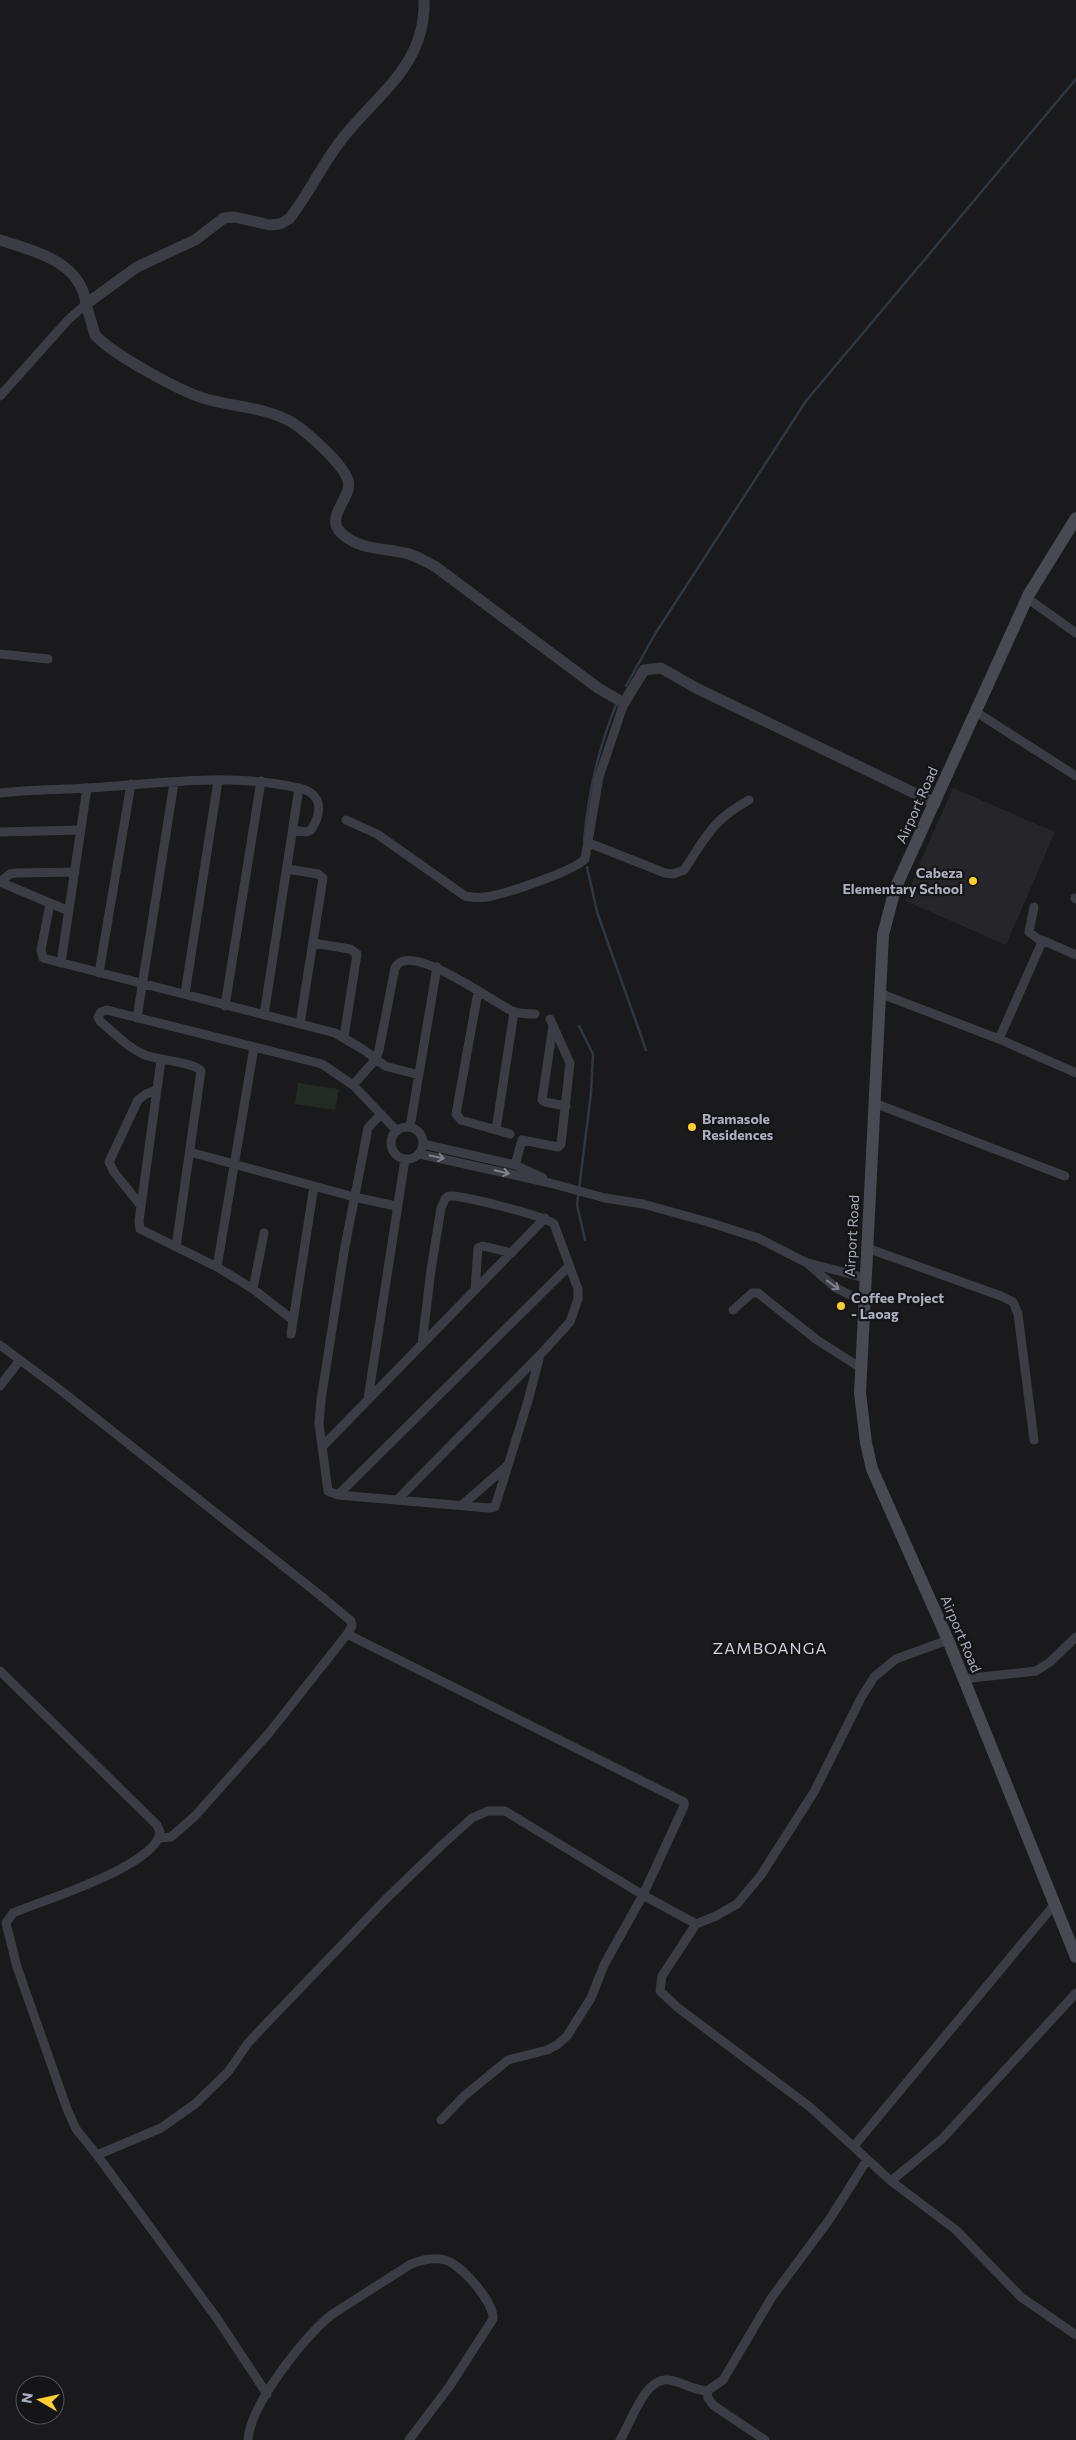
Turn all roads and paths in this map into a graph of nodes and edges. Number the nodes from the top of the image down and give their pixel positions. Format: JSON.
{"nodes":[{"id":1,"x":424,"y":0,"type":"edge"},
{"id":2,"x":0,"y":240,"type":"edge"},
{"id":3,"x":86,"y":304,"type":"junction"},
{"id":4,"x":0,"y":396,"type":"edge"},
{"id":5,"x":1076,"y":518,"type":"edge"},
{"id":6,"x":1027,"y":598,"type":"junction"},
{"id":7,"x":1076,"y":633,"type":"edge"},
{"id":8,"x":0,"y":654,"type":"edge"},
{"id":9,"x":48,"y":659,"type":"dead end"},
{"id":10,"x":624,"y":703,"type":"junction"},
{"id":11,"x":976,"y":712,"type":"junction"},
{"id":12,"x":1076,"y":776,"type":"edge"},
{"id":13,"x":218,"y":781,"type":"junction"},
{"id":14,"x":261,"y":781,"type":"junction"},
{"id":15,"x":174,"y":783,"type":"junction"},
{"id":16,"x":131,"y":784,"type":"junction"},
{"id":17,"x":87,"y":788,"type":"junction"},
{"id":18,"x":299,"y":788,"type":"junction"},
{"id":19,"x":0,"y":792,"type":"edge"},
{"id":20,"x":749,"y":800,"type":"dead end"},
{"id":21,"x":935,"y":803,"type":"junction"},
{"id":22,"x":346,"y":820,"type":"dead end"},
{"id":23,"x":81,"y":830,"type":"junction"},
{"id":24,"x":293,"y":830,"type":"junction"},
{"id":25,"x":0,"y":832,"type":"edge"},
{"id":26,"x":589,"y":844,"type":"junction"},
{"id":27,"x":287,"y":869,"type":"junction"},
{"id":28,"x":75,"y":872,"type":"junction"},
{"id":29,"x":50,"y":904,"type":"junction"},
{"id":30,"x":1034,"y":907,"type":"dead end"},
{"id":31,"x":69,"y":911,"type":"junction"},
{"id":32,"x":1042,"y":940,"type":"junction"},
{"id":33,"x":313,"y":943,"type":"junction"},
{"id":34,"x":1076,"y":955,"type":"edge"},
{"id":35,"x":61,"y":963,"type":"junction"},
{"id":36,"x":437,"y":968,"type":"junction"},
{"id":37,"x":99,"y":973,"type":"junction"},
{"id":38,"x":142,"y":984,"type":"junction"},
{"id":39,"x":478,"y":992,"type":"junction"},
{"id":40,"x":879,"y":993,"type":"junction"},
{"id":41,"x":185,"y":994,"type":"junction"},
{"id":42,"x":225,"y":1006,"type":"junction"},
{"id":43,"x":514,"y":1012,"type":"junction"},
{"id":44,"x":535,"y":1014,"type":"dead end"},
{"id":45,"x":264,"y":1015,"type":"junction"},
{"id":46,"x":137,"y":1018,"type":"junction"},
{"id":47,"x":300,"y":1024,"type":"junction"},
{"id":48,"x":344,"y":1038,"type":"junction"},
{"id":49,"x":998,"y":1039,"type":"junction"},
{"id":50,"x":254,"y":1047,"type":"junction"},
{"id":51,"x":161,"y":1060,"type":"junction"},
{"id":52,"x":375,"y":1060,"type":"junction"},
{"id":53,"x":1076,"y":1073,"type":"edge"},
{"id":54,"x":419,"y":1075,"type":"junction"},
{"id":55,"x":353,"y":1085,"type":"junction"},
{"id":56,"x":157,"y":1090,"type":"junction"},
{"id":57,"x":874,"y":1103,"type":"junction"},
{"id":58,"x":566,"y":1106,"type":"junction"},
{"id":59,"x":381,"y":1114,"type":"junction"},
{"id":60,"x":410,"y":1127,"type":"junction"},
{"id":61,"x":496,"y":1130,"type":"junction"},
{"id":62,"x":397,"y":1131,"type":"junction"},
{"id":63,"x":510,"y":1134,"type":"dead end"},
{"id":64,"x":424,"y":1144,"type":"junction"},
{"id":65,"x":190,"y":1152,"type":"junction"},
{"id":66,"x":420,"y":1154,"type":"junction"},
{"id":67,"x":471,"y":1154,"type":"junction"},
{"id":68,"x":405,"y":1159,"type":"junction"},
{"id":69,"x":234,"y":1163,"type":"junction"},
{"id":70,"x":468,"y":1164,"type":"junction"},
{"id":71,"x":515,"y":1165,"type":"junction"},
{"id":72,"x":1065,"y":1176,"type":"dead end"},
{"id":73,"x":550,"y":1183,"type":"junction"},
{"id":74,"x":314,"y":1186,"type":"junction"},
{"id":75,"x":354,"y":1197,"type":"junction"},
{"id":76,"x":141,"y":1206,"type":"junction"},
{"id":77,"x":396,"y":1206,"type":"junction"},
{"id":78,"x":545,"y":1218,"type":"junction"},
{"id":79,"x":264,"y":1233,"type":"dead end"},
{"id":80,"x":176,"y":1247,"type":"junction"},
{"id":81,"x":866,"y":1248,"type":"junction"},
{"id":82,"x":512,"y":1253,"type":"junction"},
{"id":83,"x":805,"y":1262,"type":"junction"},
{"id":84,"x":217,"y":1267,"type":"junction"},
{"id":85,"x":568,"y":1267,"type":"junction"},
{"id":86,"x":865,"y":1278,"type":"junction"},
{"id":87,"x":254,"y":1289,"type":"junction"},
{"id":88,"x":475,"y":1290,"type":"junction"},
{"id":89,"x":864,"y":1302,"type":"junction"},
{"id":90,"x":733,"y":1310,"type":"dead end"},
{"id":91,"x":293,"y":1320,"type":"junction"},
{"id":92,"x":291,"y":1334,"type":"dead end"},
{"id":93,"x":422,"y":1344,"type":"junction"},
{"id":94,"x":0,"y":1345,"type":"edge"},
{"id":95,"x":540,"y":1355,"type":"junction"},
{"id":96,"x":20,"y":1360,"type":"junction"},
{"id":97,"x":861,"y":1368,"type":"junction"},
{"id":98,"x":0,"y":1386,"type":"edge"},
{"id":99,"x":368,"y":1400,"type":"junction"},
{"id":100,"x":1034,"y":1440,"type":"dead end"},
{"id":101,"x":322,"y":1446,"type":"junction"},
{"id":102,"x":506,"y":1466,"type":"junction"},
{"id":103,"x":338,"y":1495,"type":"junction"},
{"id":104,"x":397,"y":1500,"type":"junction"},
{"id":105,"x":462,"y":1505,"type":"junction"},
{"id":106,"x":348,"y":1633,"type":"junction"},
{"id":107,"x":1076,"y":1637,"type":"edge"},
{"id":108,"x":948,"y":1640,"type":"junction"},
{"id":109,"x":0,"y":1671,"type":"edge"},
{"id":110,"x":963,"y":1678,"type":"junction"},
{"id":111,"x":160,"y":1838,"type":"junction"},
{"id":112,"x":643,"y":1895,"type":"junction"},
{"id":113,"x":1054,"y":1905,"type":"junction"},
{"id":114,"x":4,"y":1918,"type":"edge"},
{"id":115,"x":696,"y":1924,"type":"junction"},
{"id":116,"x":1076,"y":1957,"type":"edge"},
{"id":117,"x":1076,"y":1993,"type":"edge"},
{"id":118,"x":442,"y":2120,"type":"dead end"},
{"id":119,"x":854,"y":2146,"type":"junction"},
{"id":120,"x":97,"y":2154,"type":"junction"},
{"id":121,"x":867,"y":2160,"type":"junction"},
{"id":122,"x":891,"y":2181,"type":"junction"},
{"id":123,"x":1076,"y":2335,"type":"edge"},
{"id":124,"x":707,"y":2391,"type":"junction"},
{"id":125,"x":267,"y":2394,"type":"junction"},
{"id":126,"x":248,"y":2440,"type":"edge"},
{"id":127,"x":409,"y":2440,"type":"edge"},
{"id":128,"x":620,"y":2440,"type":"edge"},
{"id":129,"x":765,"y":2440,"type":"edge"}],
"edges":[{"from":1,"to":3,"type":"street"},
{"from":2,"to":3,"type":"street"},
{"from":3,"to":4,"type":"street"},
{"from":3,"to":10,"type":"street"},
{"from":5,"to":6,"type":"main road","name":"Airport Road"},
{"from":6,"to":7,"type":"street"},
{"from":6,"to":11,"type":"main road","name":"Airport Road"},
{"from":8,"to":9,"type":"street"},
{"from":10,"to":21,"type":"street"},
{"from":10,"to":26,"type":"street"},
{"from":11,"to":12,"type":"street"},
{"from":11,"to":21,"type":"main road","name":"Airport Road"},
{"from":13,"to":14,"type":"street"},
{"from":13,"to":15,"type":"street"},
{"from":13,"to":41,"type":"street"},
{"from":14,"to":18,"type":"street"},
{"from":14,"to":42,"type":"street"},
{"from":15,"to":16,"type":"street"},
{"from":15,"to":38,"type":"street"},
{"from":16,"to":17,"type":"street"},
{"from":16,"to":37,"type":"street"},
{"from":17,"to":19,"type":"street"},
{"from":17,"to":23,"type":"street"},
{"from":18,"to":24,"type":"street"},
{"from":18,"to":24,"type":"street"},
{"from":20,"to":26,"type":"street"},
{"from":21,"to":40,"type":"main road","name":"Airport Road"},
{"from":22,"to":26,"type":"street"},
{"from":23,"to":25,"type":"street"},
{"from":23,"to":28,"type":"street"},
{"from":24,"to":27,"type":"street"},
{"from":27,"to":33,"type":"street"},
{"from":27,"to":45,"type":"street"},
{"from":28,"to":29,"type":"street"},
{"from":28,"to":31,"type":"street"},
{"from":29,"to":31,"type":"street"},
{"from":29,"to":35,"type":"street"},
{"from":30,"to":32,"type":"street"},
{"from":31,"to":35,"type":"street"},
{"from":32,"to":34,"type":"street"},
{"from":32,"to":49,"type":"street"},
{"from":33,"to":47,"type":"street"},
{"from":33,"to":48,"type":"street"},
{"from":35,"to":37,"type":"street"},
{"from":36,"to":39,"type":"street"},
{"from":36,"to":52,"type":"street"},
{"from":36,"to":54,"type":"street"},
{"from":37,"to":38,"type":"street"},
{"from":38,"to":41,"type":"street"},
{"from":38,"to":46,"type":"street"},
{"from":39,"to":43,"type":"street"},
{"from":39,"to":61,"type":"street"},
{"from":40,"to":49,"type":"street"},
{"from":40,"to":57,"type":"main road","name":"Airport Road"},
{"from":41,"to":42,"type":"street"},
{"from":42,"to":45,"type":"street"},
{"from":43,"to":44,"type":"street"},
{"from":43,"to":61,"type":"street"},
{"from":45,"to":47,"type":"street"},
{"from":46,"to":50,"type":"street"},
{"from":46,"to":51,"type":"street"},
{"from":47,"to":48,"type":"street"},
{"from":48,"to":52,"type":"street"},
{"from":49,"to":53,"type":"street"},
{"from":50,"to":55,"type":"street"},
{"from":50,"to":69,"type":"street"},
{"from":51,"to":56,"type":"street"},
{"from":51,"to":65,"type":"street"},
{"from":52,"to":54,"type":"street"},
{"from":52,"to":55,"type":"street"},
{"from":54,"to":60,"type":"street"},
{"from":55,"to":59,"type":"street"},
{"from":56,"to":76,"type":"street"},
{"from":56,"to":76,"type":"street"},
{"from":57,"to":72,"type":"street"},
{"from":57,"to":81,"type":"main road","name":"Airport Road"},
{"from":58,"to":58,"type":"street"},
{"from":58,"to":71,"type":"street"},
{"from":59,"to":62,"type":"street"},
{"from":59,"to":75,"type":"street"},
{"from":60,"to":62,"type":"street"},
{"from":60,"to":64,"type":"street"},
{"from":61,"to":63,"type":"street"},
{"from":62,"to":68,"type":"street"},
{"from":64,"to":66,"type":"street"},
{"from":64,"to":67,"type":"street"},
{"from":65,"to":69,"type":"street"},
{"from":65,"to":80,"type":"street"},
{"from":66,"to":68,"type":"street"},
{"from":66,"to":70,"type":"street","one_way":true},
{"from":67,"to":70,"type":"street"},
{"from":67,"to":71,"type":"street"},
{"from":68,"to":77,"type":"street"},
{"from":69,"to":74,"type":"street"},
{"from":69,"to":84,"type":"street"},
{"from":70,"to":73,"type":"street","one_way":true},
{"from":71,"to":73,"type":"street"},
{"from":73,"to":83,"type":"street"},
{"from":74,"to":75,"type":"street"},
{"from":74,"to":91,"type":"street"},
{"from":75,"to":77,"type":"street"},
{"from":75,"to":101,"type":"street"},
{"from":76,"to":80,"type":"street"},
{"from":77,"to":99,"type":"street"},
{"from":78,"to":82,"type":"street"},
{"from":78,"to":85,"type":"street"},
{"from":78,"to":93,"type":"street"},
{"from":79,"to":87,"type":"street"},
{"from":80,"to":84,"type":"street"},
{"from":81,"to":86,"type":"main road","name":"Airport Road"},
{"from":81,"to":100,"type":"street"},
{"from":82,"to":88,"type":"street"},
{"from":82,"to":88,"type":"street"},
{"from":83,"to":86,"type":"street"},
{"from":83,"to":89,"type":"street","one_way":true},
{"from":84,"to":87,"type":"street"},
{"from":85,"to":95,"type":"street"},
{"from":85,"to":103,"type":"street"},
{"from":86,"to":89,"type":"main road","name":"Airport Road"},
{"from":87,"to":91,"type":"street"},
{"from":88,"to":93,"type":"street"},
{"from":89,"to":97,"type":"main road","name":"Airport Road"},
{"from":90,"to":97,"type":"street"},
{"from":91,"to":92,"type":"street"},
{"from":93,"to":99,"type":"street"},
{"from":94,"to":96,"type":"street"},
{"from":95,"to":102,"type":"street"},
{"from":95,"to":104,"type":"street"},
{"from":96,"to":98,"type":"street"},
{"from":96,"to":106,"type":"street"},
{"from":97,"to":108,"type":"main road","name":"Airport Road"},
{"from":99,"to":101,"type":"street"},
{"from":101,"to":103,"type":"street"},
{"from":102,"to":105,"type":"street"},
{"from":102,"to":105,"type":"street"},
{"from":103,"to":104,"type":"street"},
{"from":104,"to":105,"type":"street"},
{"from":106,"to":111,"type":"street"},
{"from":106,"to":112,"type":"street"},
{"from":107,"to":110,"type":"street"},
{"from":108,"to":110,"type":"main road","name":"Airport Road"},
{"from":108,"to":115,"type":"street"},
{"from":109,"to":111,"type":"street"},
{"from":110,"to":113,"type":"main road","name":"Airport Road"},
{"from":111,"to":114,"type":"street"},
{"from":112,"to":115,"type":"street"},
{"from":112,"to":118,"type":"street"},
{"from":112,"to":120,"type":"street"},
{"from":113,"to":116,"type":"main road","name":"Airport Road"},
{"from":113,"to":119,"type":"street"},
{"from":114,"to":120,"type":"street"},
{"from":115,"to":119,"type":"street"},
{"from":117,"to":122,"type":"street"},
{"from":119,"to":121,"type":"street"},
{"from":120,"to":125,"type":"street"},
{"from":121,"to":122,"type":"street"},
{"from":121,"to":124,"type":"street"},
{"from":122,"to":123,"type":"street"},
{"from":124,"to":128,"type":"street"},
{"from":124,"to":129,"type":"street"},
{"from":125,"to":126,"type":"street"},
{"from":125,"to":127,"type":"street"}]}
